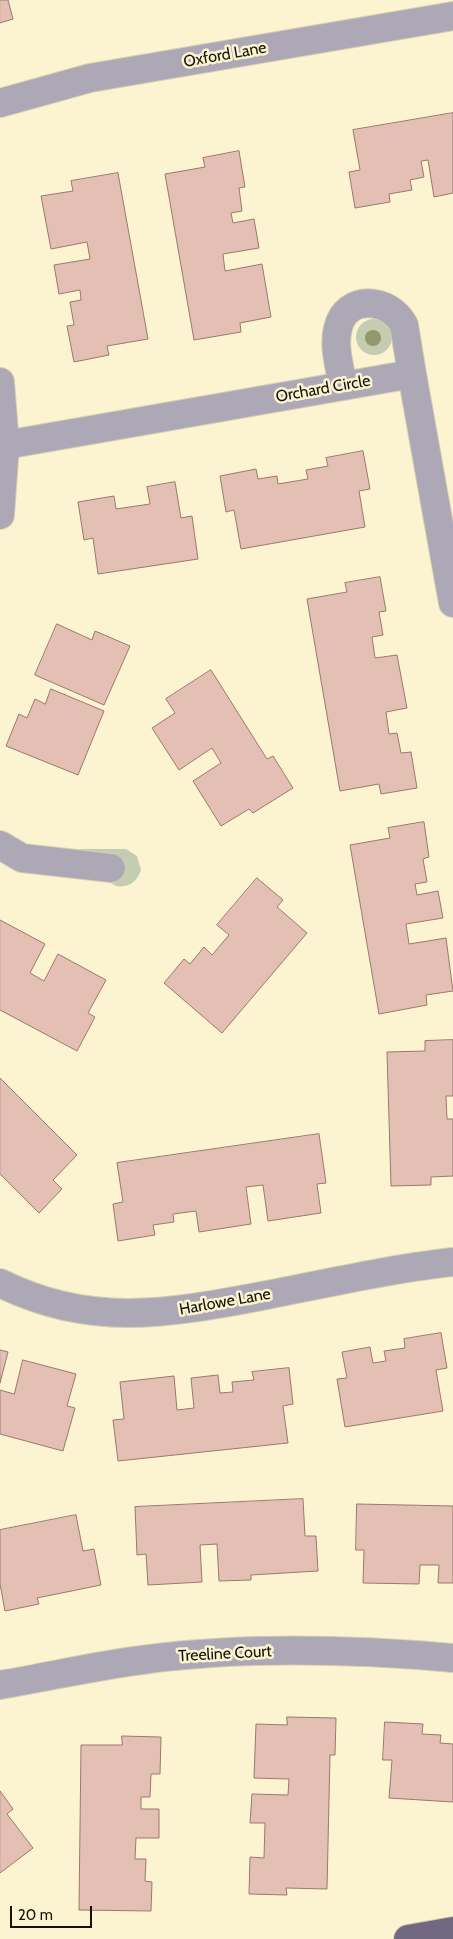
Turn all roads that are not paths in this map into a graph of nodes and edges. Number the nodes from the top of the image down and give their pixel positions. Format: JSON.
{"nodes":[{"id":1,"x":453,"y":16,"type":"edge"},
{"id":2,"x":0,"y":103,"type":"edge"},
{"id":3,"x":412,"y":374,"type":"junction"},
{"id":4,"x":0,"y":382,"type":"edge"},
{"id":5,"x":343,"y":386,"type":"junction"},
{"id":6,"x":5,"y":445,"type":"junction"},
{"id":7,"x":0,"y":515,"type":"edge"},
{"id":8,"x":453,"y":603,"type":"edge"},
{"id":9,"x":0,"y":845,"type":"edge"},
{"id":10,"x":111,"y":868,"type":"dead end"},
{"id":11,"x":453,"y":1262,"type":"edge"},
{"id":12,"x":0,"y":1283,"type":"edge"},
{"id":13,"x":453,"y":1658,"type":"edge"},
{"id":14,"x":0,"y":1685,"type":"edge"},
{"id":15,"x":453,"y":1931,"type":"edge"},
{"id":16,"x":408,"y":1939,"type":"edge"}],
"edges":[{"from":1,"to":2,"type":"street","name":"Oxford Lane"},
{"from":3,"to":5,"type":"street","name":"Orchard Circle"},
{"from":3,"to":5,"type":"street"},
{"from":3,"to":8,"type":"street"},
{"from":4,"to":6,"type":"street"},
{"from":5,"to":6,"type":"street","name":"Orchard Circle"},
{"from":6,"to":7,"type":"street"},
{"from":9,"to":10,"type":"street"},
{"from":11,"to":12,"type":"street","name":"Harlowe Lane"},
{"from":13,"to":14,"type":"street","name":"Treeline Court"},
{"from":15,"to":16,"type":"main road"}]}
